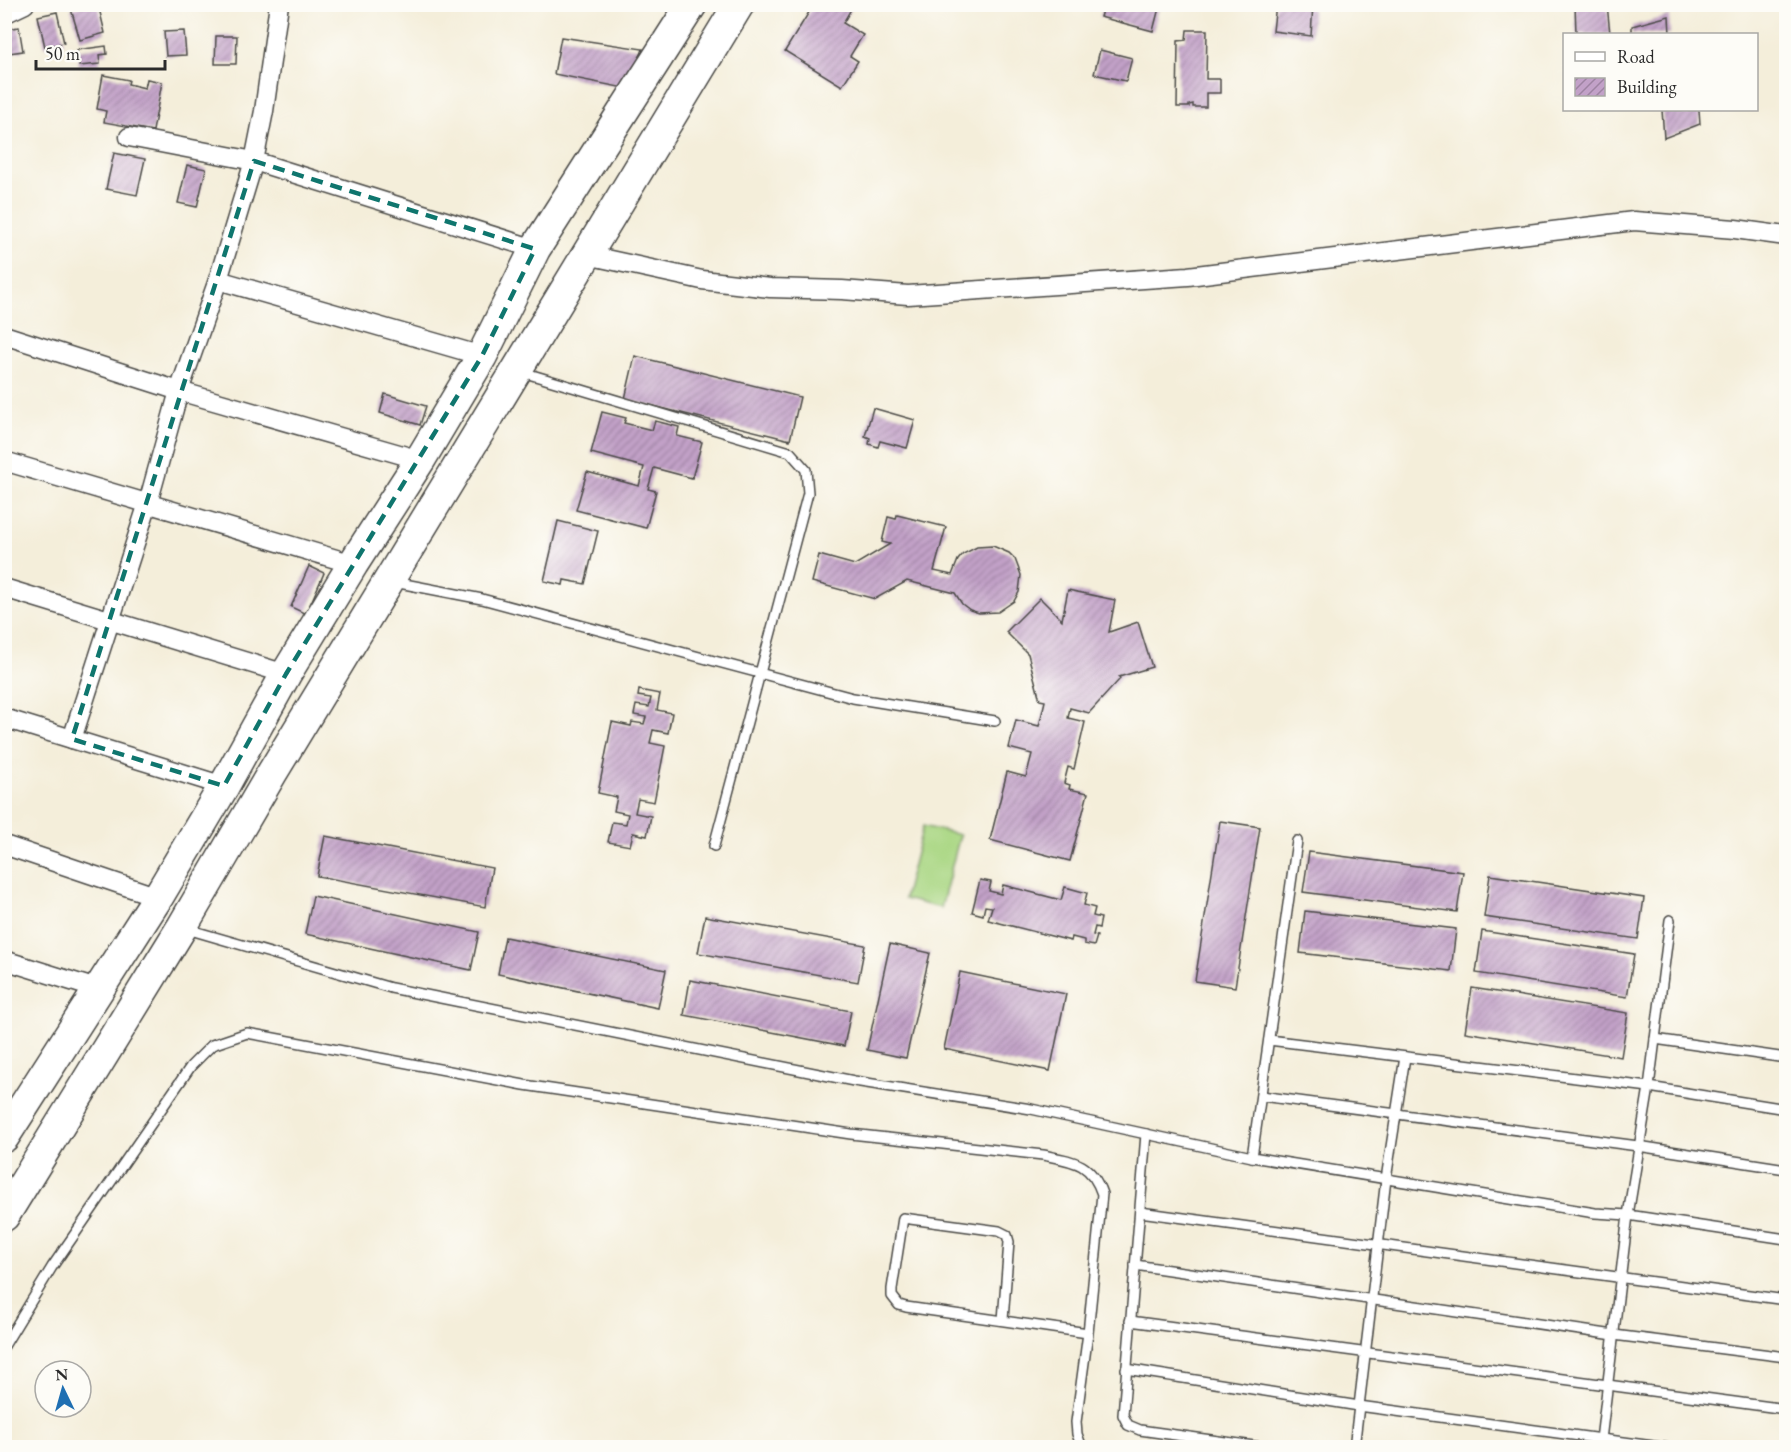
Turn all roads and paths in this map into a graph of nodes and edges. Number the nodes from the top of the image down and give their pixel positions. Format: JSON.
{"nodes":[{"id":1,"x":25,"y":4,"type":"edge"},
{"id":2,"x":279,"y":4,"type":"edge"},
{"id":3,"x":692,"y":4,"type":"edge"},
{"id":4,"x":739,"y":4,"type":"edge"},
{"id":5,"x":4,"y":14,"type":"edge"},
{"id":6,"x":129,"y":137,"type":"dead end"},
{"id":7,"x":254,"y":161,"type":"junction"},
{"id":8,"x":1786,"y":236,"type":"edge"},
{"id":9,"x":535,"y":249,"type":"junction"},
{"id":10,"x":587,"y":255,"type":"junction"},
{"id":11,"x":218,"y":280,"type":"junction"},
{"id":12,"x":4,"y":335,"type":"edge"},
{"id":13,"x":482,"y":356,"type":"junction"},
{"id":14,"x":517,"y":370,"type":"junction"},
{"id":15,"x":179,"y":391,"type":"junction"},
{"id":16,"x":420,"y":459,"type":"junction"},
{"id":17,"x":4,"y":461,"type":"edge"},
{"id":18,"x":148,"y":503,"type":"junction"},
{"id":19,"x":352,"y":564,"type":"junction"},
{"id":20,"x":389,"y":581,"type":"junction"},
{"id":21,"x":4,"y":588,"type":"edge"},
{"id":22,"x":111,"y":619,"type":"junction"},
{"id":23,"x":762,"y":672,"type":"junction"},
{"id":24,"x":285,"y":674,"type":"junction"},
{"id":25,"x":4,"y":718,"type":"edge"},
{"id":26,"x":996,"y":721,"type":"dead end"},
{"id":27,"x":72,"y":739,"type":"junction"},
{"id":28,"x":224,"y":786,"type":"junction"},
{"id":29,"x":1297,"y":841,"type":"dead end"},
{"id":30,"x":4,"y":845,"type":"edge"},
{"id":31,"x":714,"y":846,"type":"dead end"},
{"id":32,"x":158,"y":897,"type":"junction"},
{"id":33,"x":1670,"y":920,"type":"dead end"},
{"id":34,"x":182,"y":927,"type":"junction"},
{"id":35,"x":4,"y":960,"type":"edge"},
{"id":36,"x":97,"y":990,"type":"junction"},
{"id":37,"x":1655,"y":1039,"type":"junction"},
{"id":38,"x":1269,"y":1040,"type":"junction"},
{"id":39,"x":1405,"y":1057,"type":"junction"},
{"id":40,"x":1786,"y":1058,"type":"edge"},
{"id":41,"x":1649,"y":1087,"type":"junction"},
{"id":42,"x":1262,"y":1096,"type":"junction"},
{"id":43,"x":1786,"y":1109,"type":"edge"},
{"id":44,"x":1396,"y":1113,"type":"junction"},
{"id":45,"x":1146,"y":1134,"type":"junction"},
{"id":46,"x":4,"y":1137,"type":"edge"},
{"id":47,"x":1638,"y":1146,"type":"junction"},
{"id":48,"x":1252,"y":1157,"type":"junction"},
{"id":49,"x":1786,"y":1169,"type":"edge"},
{"id":50,"x":1386,"y":1179,"type":"junction"},
{"id":51,"x":1140,"y":1212,"type":"junction"},
{"id":52,"x":1629,"y":1215,"type":"junction"},
{"id":53,"x":4,"y":1216,"type":"edge"},
{"id":54,"x":1786,"y":1239,"type":"edge"},
{"id":55,"x":1379,"y":1245,"type":"junction"},
{"id":56,"x":1135,"y":1265,"type":"junction"},
{"id":57,"x":1621,"y":1277,"type":"junction"},
{"id":58,"x":1372,"y":1299,"type":"junction"},
{"id":59,"x":1786,"y":1300,"type":"edge"},
{"id":60,"x":1002,"y":1320,"type":"junction"},
{"id":61,"x":1130,"y":1321,"type":"junction"},
{"id":62,"x":1088,"y":1333,"type":"junction"},
{"id":63,"x":1614,"y":1335,"type":"junction"},
{"id":64,"x":4,"y":1346,"type":"edge"},
{"id":65,"x":1366,"y":1352,"type":"junction"},
{"id":66,"x":1786,"y":1357,"type":"edge"},
{"id":67,"x":1126,"y":1369,"type":"junction"},
{"id":68,"x":1608,"y":1385,"type":"junction"},
{"id":69,"x":1359,"y":1406,"type":"junction"},
{"id":70,"x":1786,"y":1409,"type":"edge"},
{"id":71,"x":1601,"y":1443,"type":"edge"},
{"id":72,"x":1082,"y":1448,"type":"edge"},
{"id":73,"x":1268,"y":1448,"type":"edge"},
{"id":74,"x":1354,"y":1448,"type":"edge"},
{"id":75,"x":1668,"y":1448,"type":"edge"}],
"edges":[{"from":1,"to":5,"type":"street"},
{"from":2,"to":7,"type":"street"},
{"from":3,"to":9,"type":"highway"},
{"from":4,"to":10,"type":"highway"},
{"from":6,"to":7,"type":"street"},
{"from":7,"to":9,"type":"street"},
{"from":7,"to":11,"type":"street"},
{"from":8,"to":10,"type":"street"},
{"from":9,"to":13,"type":"highway"},
{"from":10,"to":14,"type":"highway"},
{"from":11,"to":13,"type":"street"},
{"from":11,"to":15,"type":"street"},
{"from":12,"to":15,"type":"street"},
{"from":13,"to":16,"type":"highway"},
{"from":14,"to":20,"type":"highway"},
{"from":14,"to":23,"type":"lane"},
{"from":15,"to":16,"type":"street"},
{"from":15,"to":18,"type":"street"},
{"from":16,"to":19,"type":"highway"},
{"from":17,"to":18,"type":"street"},
{"from":18,"to":19,"type":"street"},
{"from":18,"to":22,"type":"street"},
{"from":19,"to":24,"type":"highway"},
{"from":20,"to":23,"type":"lane"},
{"from":20,"to":34,"type":"highway"},
{"from":21,"to":22,"type":"street"},
{"from":22,"to":24,"type":"street"},
{"from":22,"to":27,"type":"street"},
{"from":23,"to":26,"type":"lane"},
{"from":23,"to":31,"type":"lane"},
{"from":24,"to":28,"type":"highway"},
{"from":25,"to":27,"type":"street"},
{"from":27,"to":28,"type":"street"},
{"from":28,"to":32,"type":"highway"},
{"from":29,"to":38,"type":"lane"},
{"from":30,"to":32,"type":"street"},
{"from":32,"to":36,"type":"highway"},
{"from":33,"to":37,"type":"lane"},
{"from":34,"to":45,"type":"lane"},
{"from":34,"to":53,"type":"highway"},
{"from":35,"to":36,"type":"street"},
{"from":36,"to":46,"type":"highway"},
{"from":37,"to":40,"type":"lane"},
{"from":37,"to":41,"type":"lane"},
{"from":38,"to":39,"type":"lane"},
{"from":38,"to":42,"type":"lane"},
{"from":39,"to":41,"type":"lane"},
{"from":39,"to":44,"type":"lane"},
{"from":41,"to":43,"type":"lane"},
{"from":41,"to":47,"type":"lane"},
{"from":42,"to":44,"type":"lane"},
{"from":42,"to":48,"type":"lane"},
{"from":44,"to":47,"type":"lane"},
{"from":44,"to":50,"type":"lane"},
{"from":45,"to":48,"type":"lane"},
{"from":45,"to":51,"type":"lane"},
{"from":47,"to":49,"type":"lane"},
{"from":47,"to":52,"type":"lane"},
{"from":48,"to":50,"type":"lane"},
{"from":50,"to":52,"type":"lane"},
{"from":50,"to":55,"type":"lane"},
{"from":51,"to":55,"type":"lane"},
{"from":51,"to":56,"type":"lane"},
{"from":52,"to":54,"type":"lane"},
{"from":52,"to":57,"type":"lane"},
{"from":55,"to":57,"type":"lane"},
{"from":55,"to":58,"type":"lane"},
{"from":56,"to":58,"type":"lane"},
{"from":56,"to":61,"type":"lane"},
{"from":57,"to":59,"type":"lane"},
{"from":57,"to":63,"type":"lane"},
{"from":58,"to":63,"type":"lane"},
{"from":58,"to":65,"type":"lane"},
{"from":60,"to":60,"type":"lane"},
{"from":60,"to":62,"type":"lane"},
{"from":61,"to":65,"type":"lane"},
{"from":61,"to":67,"type":"lane"},
{"from":62,"to":64,"type":"lane"},
{"from":62,"to":72,"type":"lane"},
{"from":63,"to":66,"type":"lane"},
{"from":63,"to":68,"type":"lane"},
{"from":65,"to":68,"type":"lane"},
{"from":65,"to":69,"type":"lane"},
{"from":67,"to":69,"type":"lane"},
{"from":67,"to":73,"type":"lane"},
{"from":68,"to":70,"type":"lane"},
{"from":68,"to":71,"type":"lane"},
{"from":69,"to":71,"type":"lane"},
{"from":69,"to":74,"type":"lane"},
{"from":71,"to":75,"type":"lane"}]}
